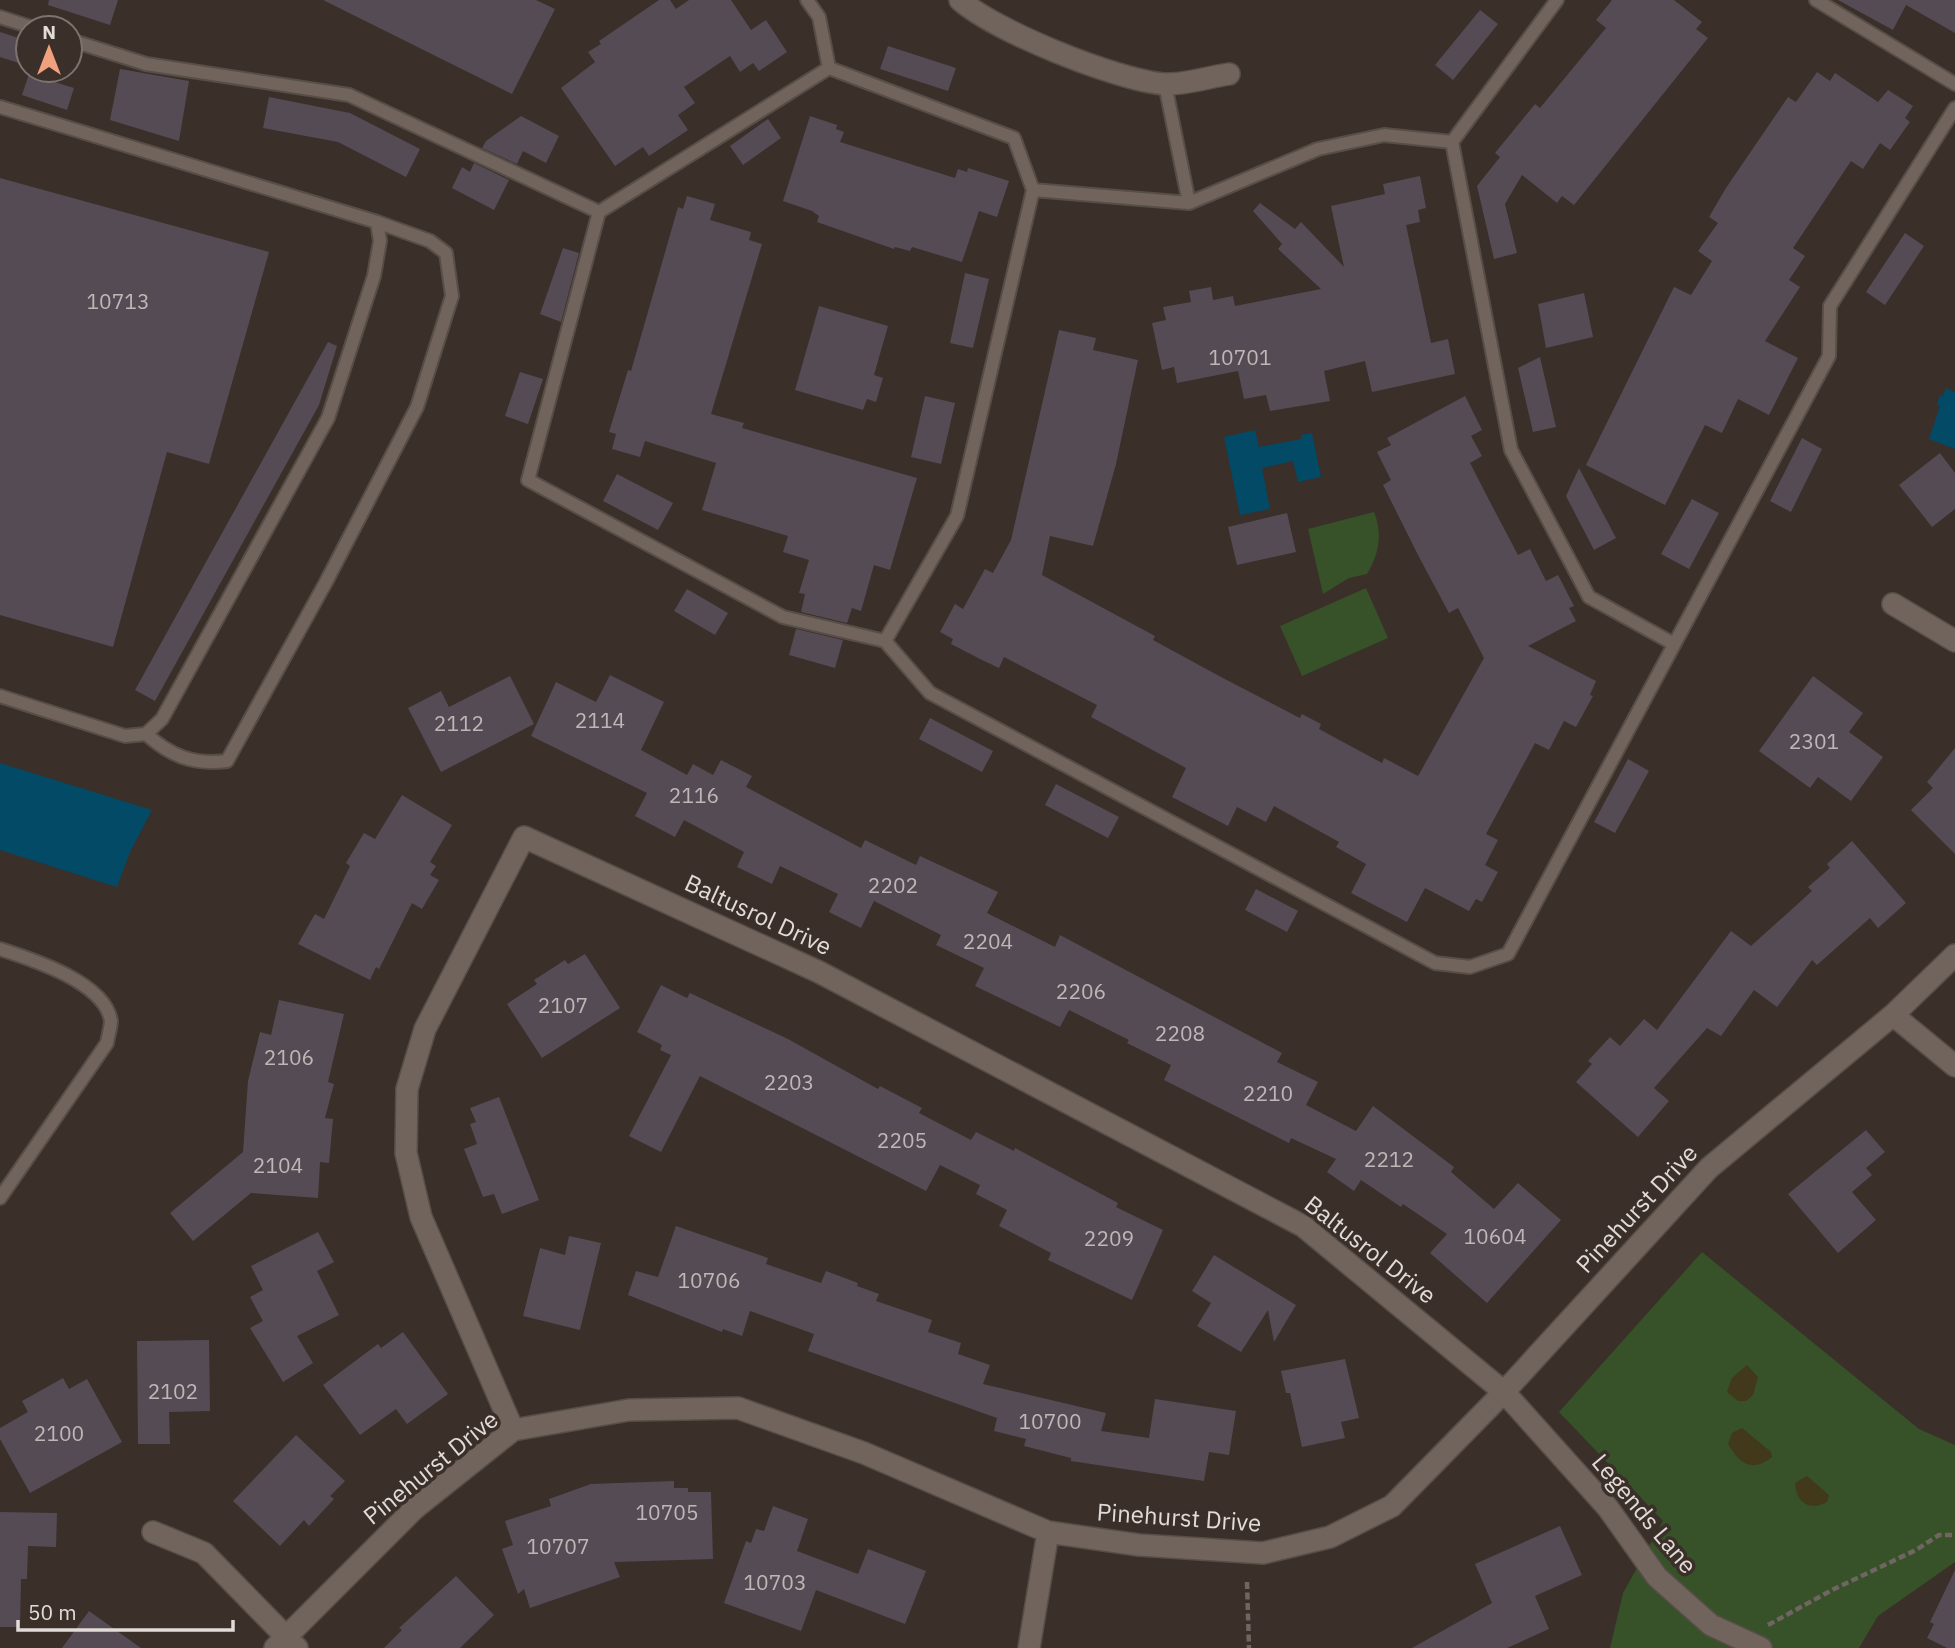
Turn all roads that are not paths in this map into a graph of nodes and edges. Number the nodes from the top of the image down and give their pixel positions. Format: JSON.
{"nodes":[{"id":1,"x":807,"y":0,"type":"edge"},
{"id":2,"x":960,"y":0,"type":"edge"},
{"id":3,"x":1558,"y":0,"type":"edge"},
{"id":4,"x":1816,"y":0,"type":"edge"},
{"id":5,"x":84,"y":44,"type":"edge"},
{"id":6,"x":829,"y":68,"type":"junction"},
{"id":7,"x":1229,"y":74,"type":"dead end"},
{"id":8,"x":1165,"y":84,"type":"junction"},
{"id":9,"x":1955,"y":84,"type":"edge"},
{"id":10,"x":0,"y":107,"type":"edge"},
{"id":11,"x":1955,"y":108,"type":"edge"},
{"id":12,"x":1452,"y":142,"type":"junction"},
{"id":13,"x":1034,"y":190,"type":"junction"},
{"id":14,"x":1189,"y":203,"type":"junction"},
{"id":15,"x":599,"y":212,"type":"junction"},
{"id":16,"x":377,"y":222,"type":"junction"},
{"id":17,"x":1892,"y":604,"type":"dead end"},
{"id":18,"x":885,"y":641,"type":"junction"},
{"id":19,"x":1955,"y":641,"type":"edge"},
{"id":20,"x":1674,"y":644,"type":"junction"},
{"id":21,"x":0,"y":696,"type":"edge"},
{"id":22,"x":146,"y":734,"type":"junction"},
{"id":23,"x":0,"y":949,"type":"edge"},
{"id":24,"x":1955,"y":956,"type":"edge"},
{"id":25,"x":1892,"y":1015,"type":"junction"},
{"id":26,"x":1955,"y":1066,"type":"edge"},
{"id":27,"x":0,"y":1198,"type":"edge"},
{"id":28,"x":1504,"y":1392,"type":"junction"},
{"id":29,"x":513,"y":1430,"type":"junction"},
{"id":30,"x":153,"y":1532,"type":"dead end"},
{"id":31,"x":1048,"y":1532,"type":"junction"},
{"id":32,"x":1760,"y":1639,"type":"edge"},
{"id":33,"x":286,"y":1644,"type":"edge"},
{"id":34,"x":1029,"y":1648,"type":"edge"}],
"edges":[{"from":1,"to":6,"type":"lane"},
{"from":2,"to":8,"type":"street"},
{"from":3,"to":12,"type":"lane"},
{"from":4,"to":9,"type":"lane"},
{"from":5,"to":15,"type":"lane"},
{"from":6,"to":13,"type":"lane"},
{"from":6,"to":15,"type":"lane"},
{"from":7,"to":8,"type":"street"},
{"from":8,"to":14,"type":"lane"},
{"from":10,"to":16,"type":"lane"},
{"from":11,"to":20,"type":"lane"},
{"from":12,"to":14,"type":"lane"},
{"from":12,"to":20,"type":"lane"},
{"from":13,"to":14,"type":"lane"},
{"from":13,"to":18,"type":"lane"},
{"from":15,"to":18,"type":"lane"},
{"from":16,"to":22,"type":"lane"},
{"from":16,"to":22,"type":"lane"},
{"from":17,"to":19,"type":"street"},
{"from":18,"to":20,"type":"lane"},
{"from":21,"to":22,"type":"lane"},
{"from":23,"to":27,"type":"lane"},
{"from":24,"to":25,"type":"street","name":"Pinehurst Drive"},
{"from":25,"to":26,"type":"street"},
{"from":25,"to":28,"type":"street","name":"Pinehurst Drive"},
{"from":28,"to":29,"type":"street","name":"Baltusrol Drive"},
{"from":28,"to":31,"type":"street","name":"Pinehurst Drive"},
{"from":28,"to":32,"type":"street","name":"Legends Lane"},
{"from":29,"to":31,"type":"street","name":"Pinehurst Drive"},
{"from":29,"to":33,"type":"street","name":"Pinehurst Drive"},
{"from":30,"to":33,"type":"street"},
{"from":31,"to":34,"type":"street"}]}
